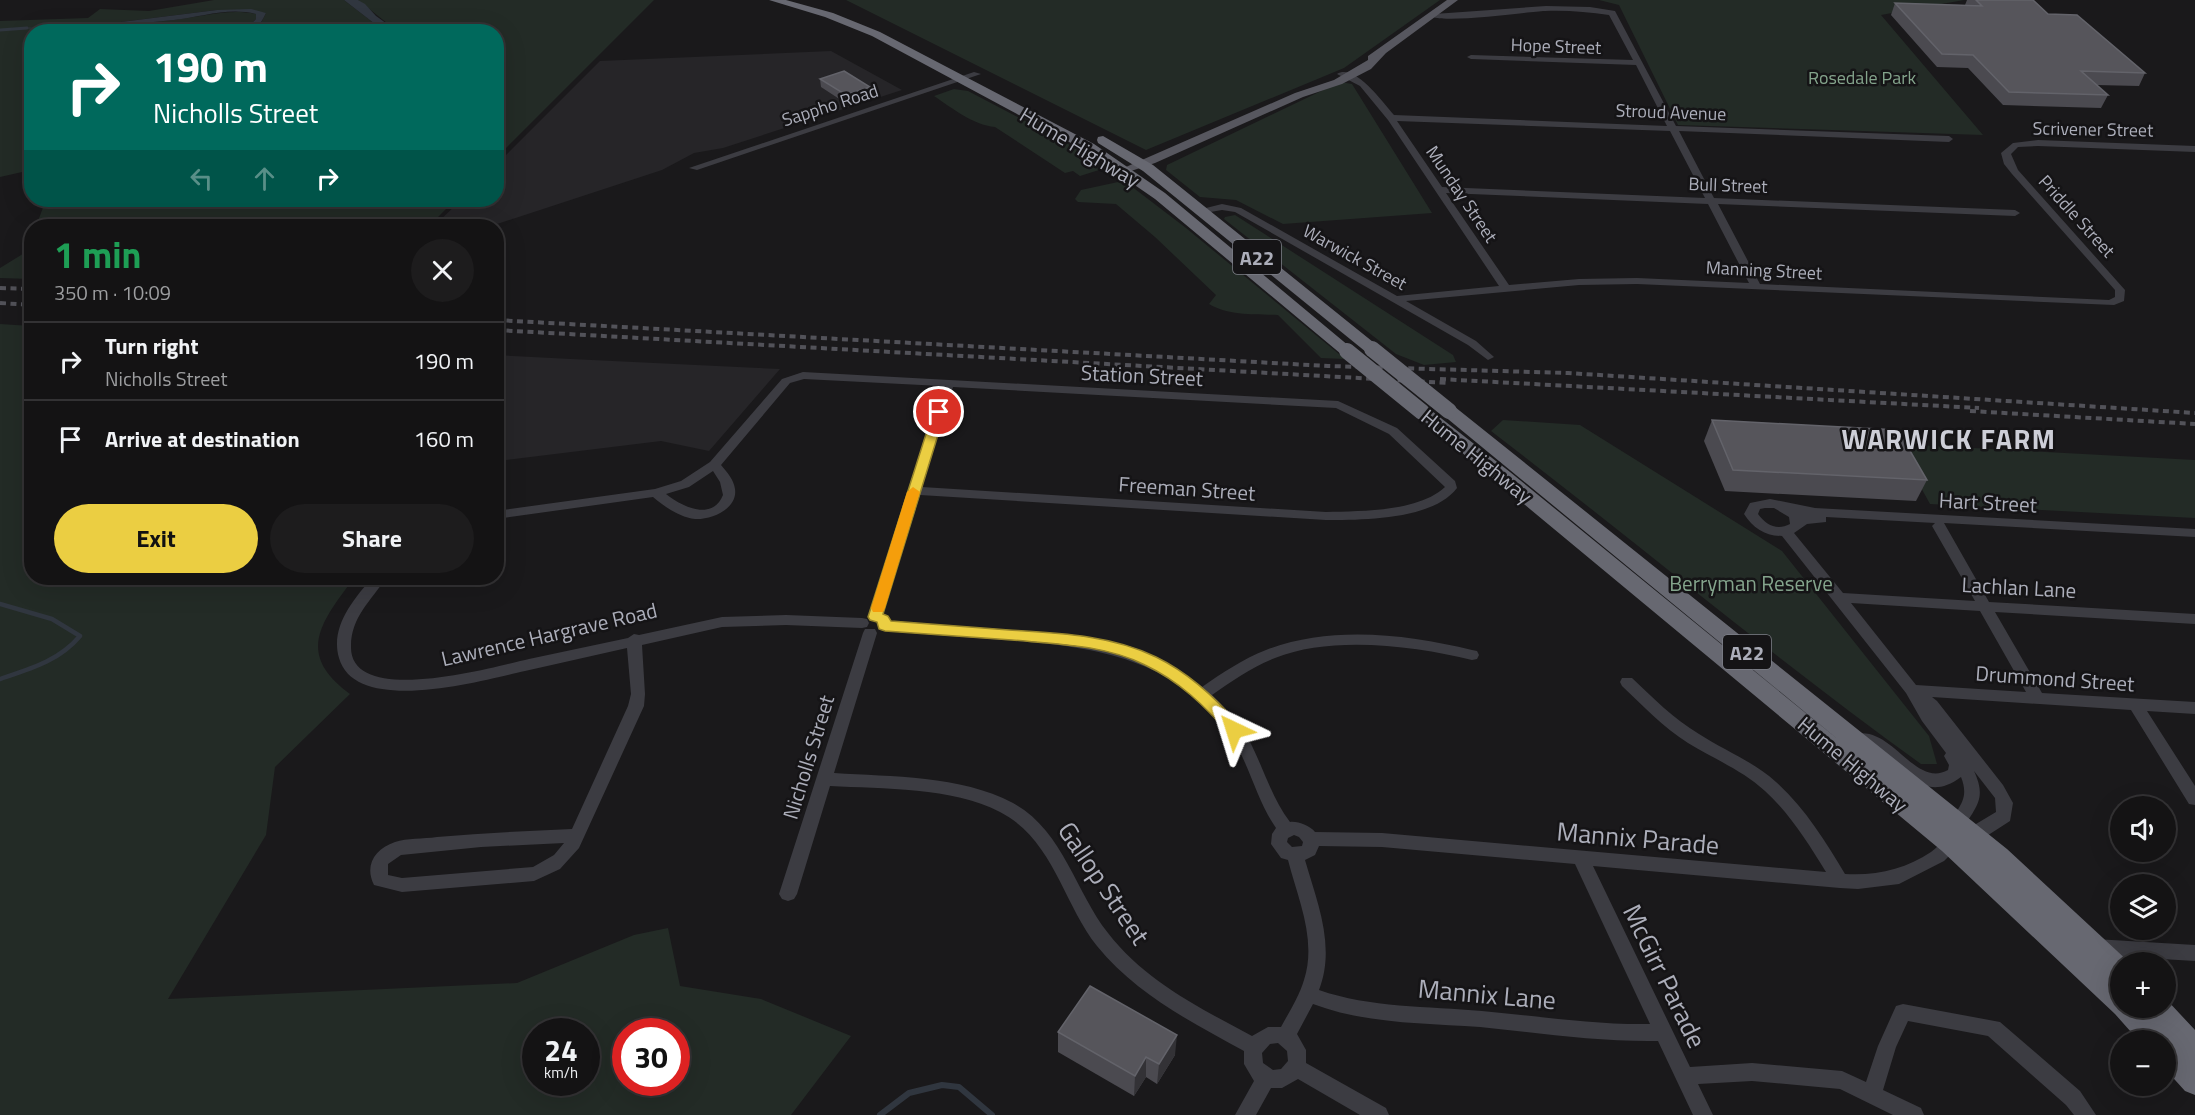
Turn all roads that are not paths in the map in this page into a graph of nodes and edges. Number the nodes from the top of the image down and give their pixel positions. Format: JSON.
{"nodes":[{"id":1,"x":774,"y":0,"type":"edge"},
{"id":2,"x":799,"y":0,"type":"edge"},
{"id":3,"x":1453,"y":0,"type":"edge"},
{"id":4,"x":1434,"y":16,"type":"junction"},
{"id":5,"x":1471,"y":57,"type":"dead end"},
{"id":6,"x":1640,"y":63,"type":"junction"},
{"id":7,"x":1349,"y":73,"type":"junction"},
{"id":8,"x":977,"y":74,"type":"junction"},
{"id":9,"x":963,"y":79,"type":"junction"},
{"id":10,"x":1391,"y":118,"type":"junction"},
{"id":11,"x":1674,"y":129,"type":"junction"},
{"id":12,"x":1949,"y":139,"type":"dead end"},
{"id":13,"x":2195,"y":149,"type":"edge"},
{"id":14,"x":1143,"y":164,"type":"junction"},
{"id":15,"x":2009,"y":164,"type":"joint"},
{"id":16,"x":694,"y":168,"type":"dead end"},
{"id":17,"x":1125,"y":170,"type":"junction"},
{"id":18,"x":1439,"y":190,"type":"junction"},
{"id":19,"x":1711,"y":201,"type":"junction"},
{"id":20,"x":1199,"y":211,"type":"junction"},
{"id":21,"x":2015,"y":213,"type":"dead end"},
{"id":22,"x":1756,"y":286,"type":"junction"},
{"id":23,"x":1506,"y":289,"type":"junction"},
{"id":24,"x":2120,"y":290,"type":"joint"},
{"id":25,"x":1396,"y":299,"type":"junction"},
{"id":26,"x":1488,"y":357,"type":"dead end"},
{"id":27,"x":948,"y":384,"type":"junction"},
{"id":28,"x":714,"y":465,"type":"junction"},
{"id":29,"x":1451,"y":488,"type":"joint"},
{"id":30,"x":914,"y":491,"type":"junction"},
{"id":31,"x":656,"y":492,"type":"junction"},
{"id":32,"x":1779,"y":505,"type":"junction"},
{"id":33,"x":504,"y":514,"type":"edge"},
{"id":34,"x":1798,"y":523,"type":"junction"},
{"id":35,"x":1939,"y":526,"type":"junction"},
{"id":36,"x":1786,"y":532,"type":"junction"},
{"id":37,"x":2195,"y":533,"type":"edge"},
{"id":38,"x":2195,"y":540,"type":"edge"},
{"id":39,"x":374,"y":585,"type":"edge"},
{"id":40,"x":1840,"y":598,"type":"junction"},
{"id":41,"x":1985,"y":606,"type":"junction"},
{"id":42,"x":2195,"y":619,"type":"edge"},
{"id":43,"x":873,"y":625,"type":"junction"},
{"id":44,"x":634,"y":639,"type":"junction"},
{"id":45,"x":1472,"y":655,"type":"dead end"},
{"id":46,"x":1627,"y":682,"type":"dead end"},
{"id":47,"x":1912,"y":690,"type":"junction"},
{"id":48,"x":1201,"y":695,"type":"junction"},
{"id":49,"x":2037,"y":698,"type":"junction"},
{"id":50,"x":2135,"y":704,"type":"junction"},
{"id":51,"x":2195,"y":708,"type":"edge"},
{"id":52,"x":1938,"y":732,"type":"junction"},
{"id":53,"x":1852,"y":738,"type":"junction"},
{"id":54,"x":824,"y":779,"type":"junction"},
{"id":55,"x":2195,"y":800,"type":"edge"},
{"id":56,"x":1286,"y":830,"type":"junction"},
{"id":57,"x":1960,"y":834,"type":"junction"},
{"id":58,"x":577,"y":836,"type":"junction"},
{"id":59,"x":1311,"y":839,"type":"junction"},
{"id":60,"x":1295,"y":855,"type":"junction"},
{"id":61,"x":1581,"y":859,"type":"junction"},
{"id":62,"x":1840,"y":881,"type":"junction"},
{"id":63,"x":788,"y":894,"type":"dead end"},
{"id":64,"x":2061,"y":945,"type":"junction"},
{"id":65,"x":2098,"y":947,"type":"junction"},
{"id":66,"x":2195,"y":953,"type":"edge"},
{"id":67,"x":2110,"y":960,"type":"edge"},
{"id":68,"x":2110,"y":993,"type":"edge"},
{"id":69,"x":1308,"y":994,"type":"junction"},
{"id":70,"x":2135,"y":1018,"type":"edge"},
{"id":71,"x":2166,"y":1018,"type":"edge"},
{"id":72,"x":2147,"y":1030,"type":"edge"},
{"id":73,"x":1664,"y":1032,"type":"junction"},
{"id":74,"x":1285,"y":1038,"type":"junction"},
{"id":75,"x":1253,"y":1046,"type":"junction"},
{"id":76,"x":2195,"y":1049,"type":"edge"},
{"id":77,"x":2176,"y":1061,"type":"edge"},
{"id":78,"x":1296,"y":1068,"type":"junction"},
{"id":79,"x":1684,"y":1076,"type":"junction"},
{"id":80,"x":1267,"y":1077,"type":"junction"},
{"id":81,"x":2195,"y":1082,"type":"edge"},
{"id":82,"x":1872,"y":1095,"type":"junction"},
{"id":83,"x":1245,"y":1115,"type":"edge"},
{"id":84,"x":1379,"y":1115,"type":"edge"},
{"id":85,"x":1702,"y":1115,"type":"edge"},
{"id":86,"x":1914,"y":1115,"type":"edge"},
{"id":87,"x":2086,"y":1115,"type":"edge"}],
"edges":[{"from":1,"to":9,"type":"highway","name":"Hume Highway","number":"A22"},
{"from":2,"to":8,"type":"highway","name":"Hume Highway","number":"A22"},
{"from":3,"to":4,"type":"main road"},
{"from":4,"to":6,"type":"street"},
{"from":4,"to":7,"type":"main road"},
{"from":5,"to":6,"type":"street","name":"Hope Street"},
{"from":6,"to":11,"type":"street"},
{"from":7,"to":10,"type":"street","name":"Munday Street"},
{"from":7,"to":14,"type":"main road"},
{"from":8,"to":9,"type":"street","name":"Sappho Road"},
{"from":8,"to":14,"type":"highway","name":"Hume Highway","number":"A22"},
{"from":9,"to":16,"type":"street","name":"Sappho Road"},
{"from":9,"to":17,"type":"highway","name":"Hume Highway","number":"A22"},
{"from":10,"to":11,"type":"street","name":"Stroud Avenue"},
{"from":10,"to":18,"type":"street","name":"Munday Street"},
{"from":11,"to":12,"type":"street","name":"Stroud Avenue"},
{"from":11,"to":19,"type":"street"},
{"from":13,"to":15,"type":"street","name":"Scrivener Street"},
{"from":14,"to":17,"type":"main road"},
{"from":14,"to":20,"type":"highway","name":"Hume Highway","number":"A22"},
{"from":15,"to":24,"type":"street","name":"Priddle Street"},
{"from":17,"to":57,"type":"highway","name":"Hume Highway","number":"A22","bridge":true},
{"from":18,"to":19,"type":"street","name":"Bull Street"},
{"from":18,"to":23,"type":"street","name":"Munday Street"},
{"from":19,"to":21,"type":"street","name":"Bull Street"},
{"from":19,"to":22,"type":"street"},
{"from":20,"to":25,"type":"street","name":"Warwick Street"},
{"from":20,"to":53,"type":"highway","name":"Hume Highway","number":"A22","bridge":true},
{"from":22,"to":23,"type":"street","name":"Manning Street"},
{"from":22,"to":24,"type":"street","name":"Manning Street"},
{"from":23,"to":25,"type":"street","name":"Manning Street"},
{"from":25,"to":26,"type":"street","name":"Warwick Street"},
{"from":27,"to":28,"type":"street","name":"Station Street"},
{"from":27,"to":29,"type":"street","name":"Station Street"},
{"from":27,"to":30,"type":"street","name":"Nicholls Street"},
{"from":28,"to":31,"type":"street"},
{"from":28,"to":31,"type":"street"},
{"from":29,"to":30,"type":"street","name":"Freeman Street"},
{"from":30,"to":43,"type":"street","name":"Nicholls Street"},
{"from":31,"to":33,"type":"street"},
{"from":32,"to":34,"type":"street"},
{"from":32,"to":36,"type":"street"},
{"from":32,"to":37,"type":"street","name":"Hart Street"},
{"from":34,"to":35,"type":"street","name":"Hart Street"},
{"from":34,"to":36,"type":"street"},
{"from":35,"to":38,"type":"street","name":"Hart Street"},
{"from":35,"to":41,"type":"street"},
{"from":36,"to":40,"type":"street"},
{"from":39,"to":44,"type":"street","name":"Lawrence Hargrave Road"},
{"from":40,"to":41,"type":"street","name":"Lachlan Lane"},
{"from":40,"to":47,"type":"street"},
{"from":41,"to":42,"type":"street","name":"Lachlan Lane"},
{"from":41,"to":49,"type":"street"},
{"from":43,"to":44,"type":"street","name":"Lawrence Hargrave Road"},
{"from":43,"to":48,"type":"street","name":"Lawrence Hargrave Road"},
{"from":43,"to":54,"type":"street","name":"Nicholls Street"},
{"from":44,"to":58,"type":"street"},
{"from":45,"to":48,"type":"street"},
{"from":46,"to":62,"type":"street"},
{"from":47,"to":49,"type":"street","name":"Drummond Street"},
{"from":47,"to":52,"type":"street"},
{"from":47,"to":57,"type":"street","name":"Mannix Parade"},
{"from":48,"to":56,"type":"street","name":"Lawrence Hargrave Road"},
{"from":49,"to":50,"type":"street","name":"Drummond Street"},
{"from":50,"to":51,"type":"street","name":"Drummond Street"},
{"from":50,"to":55,"type":"street"},
{"from":52,"to":53,"type":"street"},
{"from":52,"to":57,"type":"street"},
{"from":53,"to":57,"type":"highway","name":"Hume Highway","number":"A22"},
{"from":54,"to":63,"type":"street","name":"Nicholls Street"},
{"from":54,"to":75,"type":"street","name":"Gallop Street"},
{"from":56,"to":59,"type":"street"},
{"from":56,"to":60,"type":"street"},
{"from":57,"to":62,"type":"street","name":"Mannix Parade"},
{"from":57,"to":64,"type":"highway","name":"Hume Highway","number":"A22"},
{"from":57,"to":65,"type":"highway","name":"Hume Highway","number":"A22"},
{"from":58,"to":58,"type":"street"},
{"from":59,"to":60,"type":"street"},
{"from":59,"to":61,"type":"street","name":"Mannix Parade"},
{"from":60,"to":69,"type":"street"},
{"from":61,"to":62,"type":"street","name":"Mannix Parade"},
{"from":61,"to":73,"type":"street","name":"McGirr Parade"},
{"from":64,"to":65,"type":"street"},
{"from":64,"to":68,"type":"highway","name":"Hume Highway","number":"A22"},
{"from":65,"to":66,"type":"street"},
{"from":65,"to":67,"type":"highway","name":"Hume Highway","number":"A22"},
{"from":69,"to":73,"type":"street","name":"Mannix Lane"},
{"from":69,"to":74,"type":"street"},
{"from":70,"to":72,"type":"highway"},
{"from":71,"to":76,"type":"highway"},
{"from":73,"to":79,"type":"street","name":"McGirr Parade"},
{"from":74,"to":75,"type":"street"},
{"from":74,"to":78,"type":"street"},
{"from":75,"to":80,"type":"street"},
{"from":77,"to":81,"type":"highway"},
{"from":78,"to":80,"type":"street"},
{"from":78,"to":84,"type":"street"},
{"from":79,"to":82,"type":"street"},
{"from":79,"to":85,"type":"street","name":"McGirr Parade"},
{"from":80,"to":83,"type":"street"},
{"from":82,"to":86,"type":"street"},
{"from":82,"to":87,"type":"street"}]}
